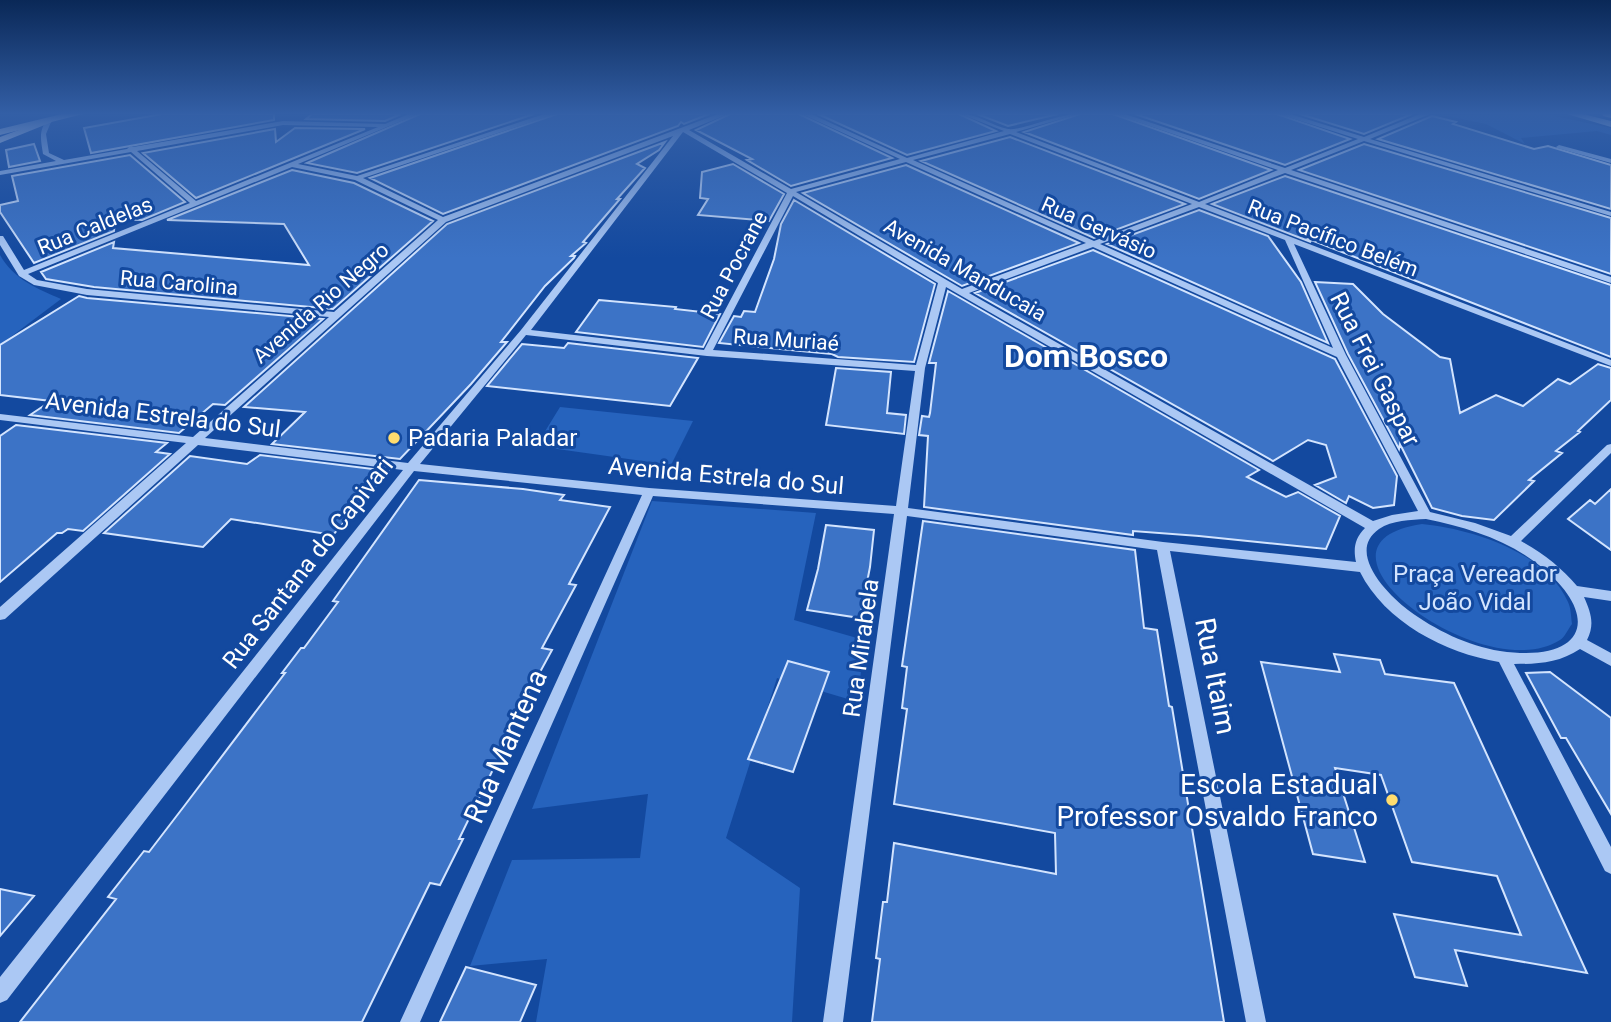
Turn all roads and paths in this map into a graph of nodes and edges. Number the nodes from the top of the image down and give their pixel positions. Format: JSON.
{"nodes":[{"id":1,"x":58,"y":162,"type":"edge"},
{"id":2,"x":146,"y":162,"type":"edge"},
{"id":3,"x":300,"y":162,"type":"edge"},
{"id":4,"x":407,"y":162,"type":"edge"},
{"id":5,"x":596,"y":162,"type":"edge"},
{"id":6,"x":657,"y":162,"type":"edge"},
{"id":7,"x":740,"y":162,"type":"edge"},
{"id":8,"x":902,"y":162,"type":"edge"},
{"id":9,"x":912,"y":162,"type":"edge"},
{"id":10,"x":1086,"y":162,"type":"edge"},
{"id":11,"x":1261,"y":162,"type":"edge"},
{"id":12,"x":1308,"y":162,"type":"edge"},
{"id":13,"x":1441,"y":162,"type":"edge"},
{"id":14,"x":292,"y":165,"type":"junction"},
{"id":15,"x":1286,"y":170,"type":"junction"},
{"id":16,"x":0,"y":173,"type":"edge"},
{"id":17,"x":357,"y":178,"type":"junction"},
{"id":18,"x":792,"y":191,"type":"junction"},
{"id":19,"x":195,"y":204,"type":"junction"},
{"id":20,"x":1198,"y":205,"type":"junction"},
{"id":21,"x":1611,"y":214,"type":"edge"},
{"id":22,"x":443,"y":220,"type":"junction"},
{"id":23,"x":0,"y":238,"type":"edge"},
{"id":24,"x":1289,"y":241,"type":"junction"},
{"id":25,"x":1092,"y":244,"type":"junction"},
{"id":26,"x":22,"y":274,"type":"junction"},
{"id":27,"x":1611,"y":280,"type":"edge"},
{"id":28,"x":943,"y":282,"type":"junction"},
{"id":29,"x":961,"y":293,"type":"junction"},
{"id":30,"x":337,"y":315,"type":"junction"},
{"id":31,"x":524,"y":332,"type":"junction"},
{"id":32,"x":707,"y":354,"type":"junction"},
{"id":33,"x":1341,"y":355,"type":"junction"},
{"id":34,"x":1611,"y":363,"type":"edge"},
{"id":35,"x":920,"y":368,"type":"junction"},
{"id":36,"x":0,"y":417,"type":"edge"},
{"id":37,"x":194,"y":440,"type":"junction"},
{"id":38,"x":1611,"y":447,"type":"edge"},
{"id":39,"x":411,"y":467,"type":"junction"},
{"id":40,"x":649,"y":492,"type":"junction"},
{"id":41,"x":903,"y":511,"type":"junction"},
{"id":42,"x":1426,"y":515,"type":"junction"},
{"id":43,"x":1374,"y":527,"type":"junction"},
{"id":44,"x":1513,"y":542,"type":"junction"},
{"id":45,"x":1163,"y":545,"type":"junction"},
{"id":46,"x":1364,"y":568,"type":"junction"},
{"id":47,"x":1574,"y":592,"type":"junction"},
{"id":48,"x":1611,"y":596,"type":"edge"},
{"id":49,"x":0,"y":615,"type":"edge"},
{"id":50,"x":1579,"y":642,"type":"junction"},
{"id":51,"x":1503,"y":657,"type":"junction"},
{"id":52,"x":1611,"y":660,"type":"edge"},
{"id":53,"x":1611,"y":865,"type":"edge"},
{"id":54,"x":0,"y":993,"type":"edge"},
{"id":55,"x":410,"y":1022,"type":"edge"},
{"id":56,"x":833,"y":1022,"type":"edge"},
{"id":57,"x":1256,"y":1022,"type":"edge"}],
"edges":[{"from":1,"to":16,"type":"street"},
{"from":2,"to":19,"type":"street"},
{"from":3,"to":14,"type":"street","name":"Rua Caldelas"},
{"from":4,"to":17,"type":"street"},
{"from":5,"to":22,"type":"street","name":"Avenida Rio Negro"},
{"from":6,"to":31,"type":"street","name":"Rua Santana do Capivari"},
{"from":7,"to":18,"type":"street","name":"Avenida Manducaia"},
{"from":8,"to":18,"type":"street","name":"Rua Pocrane"},
{"from":9,"to":25,"type":"street","name":"Rua Gervásio"},
{"from":10,"to":20,"type":"street","name":"Rua Pacífico Belém"},
{"from":11,"to":15,"type":"street"},
{"from":12,"to":15,"type":"street"},
{"from":13,"to":21,"type":"street"},
{"from":14,"to":17,"type":"street"},
{"from":14,"to":19,"type":"street","name":"Rua Caldelas"},
{"from":15,"to":20,"type":"street"},
{"from":15,"to":27,"type":"street"},
{"from":17,"to":22,"type":"street"},
{"from":18,"to":28,"type":"street","name":"Avenida Manducaia"},
{"from":18,"to":32,"type":"street","name":"Rua Pocrane"},
{"from":19,"to":26,"type":"street","name":"Rua Caldelas"},
{"from":20,"to":24,"type":"street","name":"Rua Pacífico Belém"},
{"from":20,"to":25,"type":"street"},
{"from":22,"to":30,"type":"street","name":"Avenida Rio Negro"},
{"from":23,"to":26,"type":"street"},
{"from":24,"to":33,"type":"street","name":"Rua Frei Gaspar"},
{"from":24,"to":34,"type":"street","name":"Rua Pacífico Belém"},
{"from":25,"to":29,"type":"street"},
{"from":25,"to":33,"type":"street","name":"Rua Gervásio"},
{"from":26,"to":30,"type":"street","name":"Rua Carolina"},
{"from":28,"to":29,"type":"street","name":"Avenida Manducaia"},
{"from":28,"to":35,"type":"street","name":"Rua Mirabela"},
{"from":29,"to":43,"type":"street","name":"Avenida Manducaia"},
{"from":30,"to":37,"type":"street","name":"Avenida Rio Negro"},
{"from":31,"to":32,"type":"street","name":"Rua Muriaé"},
{"from":31,"to":39,"type":"street","name":"Rua Santana do Capivari"},
{"from":32,"to":35,"type":"street","name":"Rua Muriaé"},
{"from":33,"to":42,"type":"street","name":"Rua Frei Gaspar"},
{"from":35,"to":41,"type":"street","name":"Rua Mirabela"},
{"from":36,"to":37,"type":"street","name":"Avenida Estrela do Sul"},
{"from":37,"to":39,"type":"street","name":"Avenida Estrela do Sul"},
{"from":37,"to":49,"type":"street","name":"Avenida Rio Negro"},
{"from":38,"to":44,"type":"street"},
{"from":39,"to":40,"type":"street","name":"Avenida Estrela do Sul"},
{"from":39,"to":54,"type":"street","name":"Rua Santana do Capivari"},
{"from":40,"to":41,"type":"street","name":"Avenida Estrela do Sul"},
{"from":40,"to":55,"type":"street","name":"Rua Mantena"},
{"from":41,"to":45,"type":"street","name":"Avenida Estrela do Sul"},
{"from":41,"to":56,"type":"street","name":"Rua Mirabela"},
{"from":42,"to":43,"type":"street"},
{"from":42,"to":44,"type":"street"},
{"from":43,"to":46,"type":"street"},
{"from":44,"to":47,"type":"street"},
{"from":45,"to":46,"type":"street","name":"Avenida Estrela do Sul"},
{"from":45,"to":57,"type":"street","name":"Rua Itaim"},
{"from":46,"to":51,"type":"street"},
{"from":47,"to":48,"type":"street"},
{"from":47,"to":50,"type":"street"},
{"from":50,"to":51,"type":"street"},
{"from":50,"to":52,"type":"street"},
{"from":51,"to":53,"type":"street"}]}
